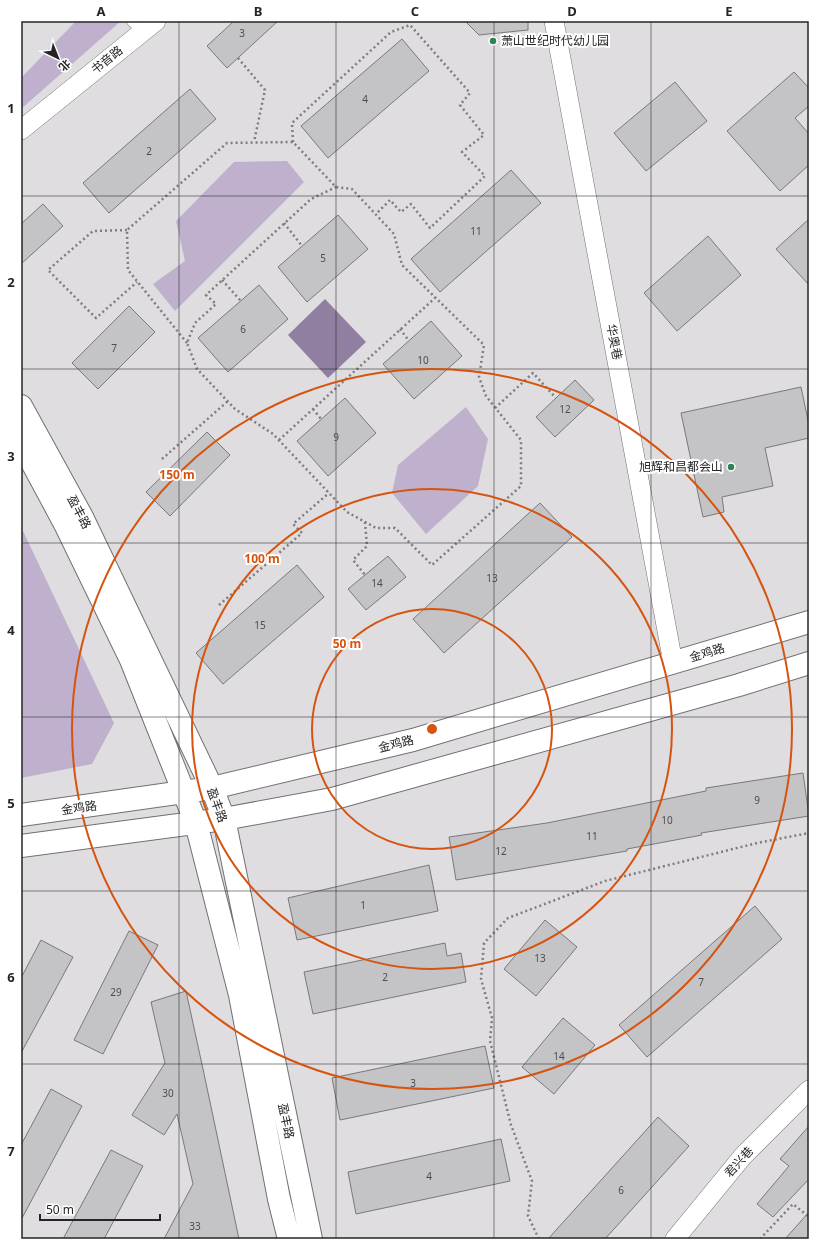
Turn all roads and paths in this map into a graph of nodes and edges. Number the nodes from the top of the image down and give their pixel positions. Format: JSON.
{"nodes":[{"id":1,"x":554,"y":21,"type":"edge"},
{"id":2,"x":143,"y":25,"type":"edge"},
{"id":3,"x":238,"y":58,"type":"dead end"},
{"id":4,"x":21,"y":130,"type":"edge"},
{"id":5,"x":254,"y":142,"type":"junction"},
{"id":6,"x":293,"y":142,"type":"junction"},
{"id":7,"x":336,"y":187,"type":"junction"},
{"id":8,"x":376,"y":214,"type":"junction"},
{"id":9,"x":284,"y":223,"type":"junction"},
{"id":10,"x":127,"y":230,"type":"junction"},
{"id":11,"x":302,"y":246,"type":"dead end"},
{"id":12,"x":222,"y":280,"type":"junction"},
{"id":13,"x":137,"y":282,"type":"junction"},
{"id":14,"x":435,"y":298,"type":"junction"},
{"id":15,"x":241,"y":301,"type":"dead end"},
{"id":16,"x":400,"y":330,"type":"junction"},
{"id":17,"x":409,"y":341,"type":"dead end"},
{"id":18,"x":186,"y":343,"type":"junction"},
{"id":19,"x":556,"y":398,"type":"dead end"},
{"id":20,"x":228,"y":401,"type":"junction"},
{"id":21,"x":21,"y":406,"type":"edge"},
{"id":22,"x":495,"y":408,"type":"junction"},
{"id":23,"x":313,"y":409,"type":"junction"},
{"id":24,"x":322,"y":419,"type":"dead end"},
{"id":25,"x":279,"y":440,"type":"junction"},
{"id":26,"x":21,"y":442,"type":"edge"},
{"id":27,"x":162,"y":459,"type":"dead end"},
{"id":28,"x":329,"y":493,"type":"junction"},
{"id":29,"x":365,"y":522,"type":"junction"},
{"id":30,"x":365,"y":575,"type":"dead end"},
{"id":31,"x":218,"y":605,"type":"dead end"},
{"id":32,"x":809,"y":622,"type":"edge"},
{"id":33,"x":673,"y":663,"type":"junction"},
{"id":34,"x":809,"y":663,"type":"edge"},
{"id":35,"x":212,"y":788,"type":"junction"},
{"id":36,"x":185,"y":792,"type":"junction"},
{"id":37,"x":21,"y":815,"type":"edge"},
{"id":38,"x":224,"y":820,"type":"junction"},
{"id":39,"x":196,"y":823,"type":"junction"},
{"id":40,"x":809,"y":833,"type":"edge"},
{"id":41,"x":21,"y":846,"type":"edge"},
{"id":42,"x":809,"y":1090,"type":"edge"},
{"id":43,"x":809,"y":1217,"type":"edge"},
{"id":44,"x":682,"y":1236,"type":"edge"},
{"id":45,"x":289,"y":1239,"type":"edge"},
{"id":46,"x":311,"y":1239,"type":"edge"},
{"id":47,"x":539,"y":1239,"type":"edge"},
{"id":48,"x":760,"y":1239,"type":"edge"}],
"edges":[{"from":1,"to":33,"type":"street","name":"华奥巷"},
{"from":2,"to":4,"type":"street","name":"书音路"},
{"from":3,"to":5,"type":"path"},
{"from":5,"to":6,"type":"path"},
{"from":5,"to":10,"type":"path"},
{"from":6,"to":7,"type":"path"},
{"from":6,"to":8,"type":"path"},
{"from":7,"to":8,"type":"path"},
{"from":7,"to":9,"type":"path"},
{"from":8,"to":14,"type":"path"},
{"from":9,"to":11,"type":"path"},
{"from":9,"to":12,"type":"path"},
{"from":10,"to":13,"type":"path"},
{"from":10,"to":13,"type":"path"},
{"from":12,"to":15,"type":"path"},
{"from":12,"to":18,"type":"path"},
{"from":13,"to":18,"type":"path"},
{"from":14,"to":16,"type":"path"},
{"from":14,"to":22,"type":"path"},
{"from":16,"to":17,"type":"path"},
{"from":16,"to":23,"type":"path"},
{"from":18,"to":20,"type":"path"},
{"from":19,"to":22,"type":"path"},
{"from":20,"to":25,"type":"path"},
{"from":20,"to":27,"type":"path"},
{"from":21,"to":35,"type":"main road","name":"盈丰路"},
{"from":22,"to":29,"type":"path"},
{"from":23,"to":24,"type":"path"},
{"from":23,"to":25,"type":"path"},
{"from":25,"to":28,"type":"path"},
{"from":26,"to":36,"type":"main road","name":"盈丰路"},
{"from":28,"to":29,"type":"path"},
{"from":28,"to":31,"type":"path"},
{"from":29,"to":30,"type":"path"},
{"from":32,"to":33,"type":"main road","name":"金鸡路"},
{"from":33,"to":35,"type":"main road","name":"金鸡路"},
{"from":34,"to":38,"type":"main road"},
{"from":35,"to":36,"type":"main road","name":"金鸡路"},
{"from":35,"to":38,"type":"main road","name":"盈丰路"},
{"from":36,"to":37,"type":"main road","name":"金鸡路"},
{"from":36,"to":39,"type":"main road","name":"盈丰路"},
{"from":38,"to":39,"type":"main road"},
{"from":38,"to":46,"type":"main road","name":"盈丰路"},
{"from":39,"to":41,"type":"main road"},
{"from":39,"to":45,"type":"main road","name":"盈丰路"},
{"from":40,"to":47,"type":"path"},
{"from":42,"to":44,"type":"street","name":"君兴巷"},
{"from":43,"to":48,"type":"path"}]}
